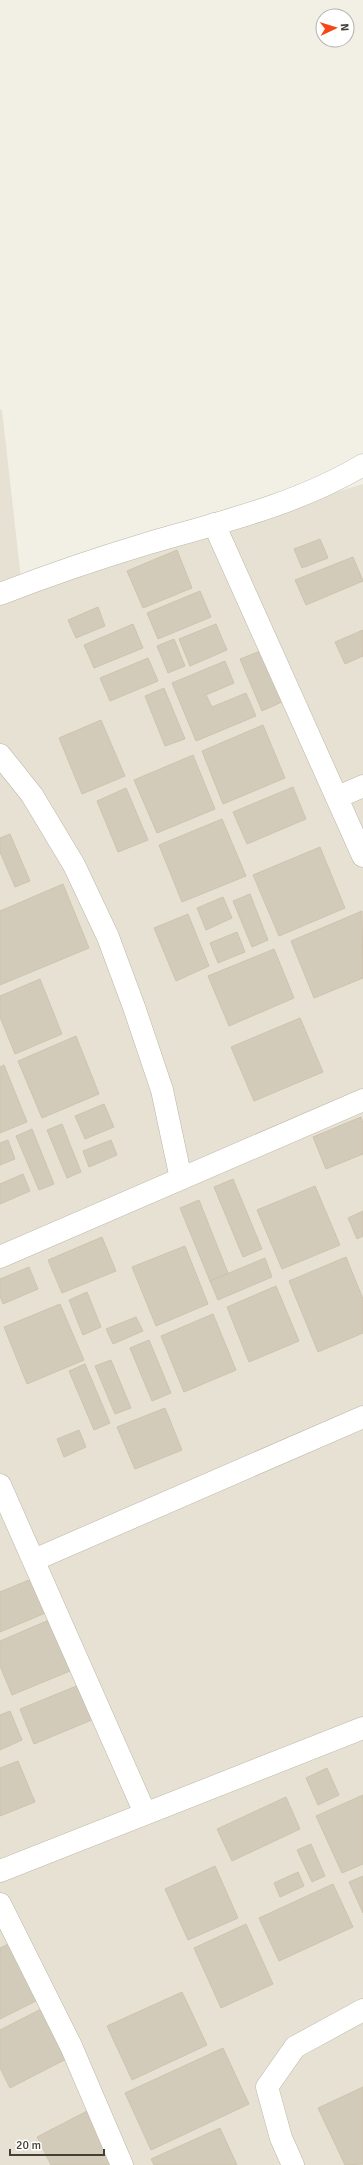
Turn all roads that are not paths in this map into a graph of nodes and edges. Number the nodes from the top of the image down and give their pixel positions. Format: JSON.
{"nodes":[{"id":1,"x":363,"y":465,"type":"edge"},
{"id":2,"x":214,"y":524,"type":"junction"},
{"id":3,"x":0,"y":594,"type":"edge"},
{"id":4,"x":0,"y":755,"type":"edge"},
{"id":5,"x":363,"y":786,"type":"edge"},
{"id":6,"x":338,"y":797,"type":"junction"},
{"id":7,"x":363,"y":856,"type":"edge"},
{"id":8,"x":363,"y":1100,"type":"edge"},
{"id":9,"x":181,"y":1179,"type":"junction"},
{"id":10,"x":0,"y":1257,"type":"edge"},
{"id":11,"x":363,"y":1417,"type":"edge"},
{"id":12,"x":0,"y":1485,"type":"edge"},
{"id":13,"x":34,"y":1560,"type":"junction"},
{"id":14,"x":363,"y":1728,"type":"edge"},
{"id":15,"x":146,"y":1813,"type":"junction"},
{"id":16,"x":0,"y":1871,"type":"edge"},
{"id":17,"x":0,"y":1904,"type":"edge"},
{"id":18,"x":363,"y":2010,"type":"edge"},
{"id":19,"x":122,"y":2165,"type":"edge"},
{"id":20,"x":293,"y":2165,"type":"edge"}],
"edges":[{"from":1,"to":2,"type":"street"},
{"from":2,"to":3,"type":"street"},
{"from":2,"to":6,"type":"street"},
{"from":4,"to":9,"type":"street"},
{"from":5,"to":6,"type":"street"},
{"from":6,"to":7,"type":"street"},
{"from":8,"to":9,"type":"street"},
{"from":9,"to":10,"type":"street"},
{"from":11,"to":13,"type":"street"},
{"from":12,"to":13,"type":"street"},
{"from":13,"to":15,"type":"street"},
{"from":14,"to":15,"type":"street"},
{"from":15,"to":16,"type":"street"},
{"from":17,"to":19,"type":"street"},
{"from":18,"to":20,"type":"street"}]}
